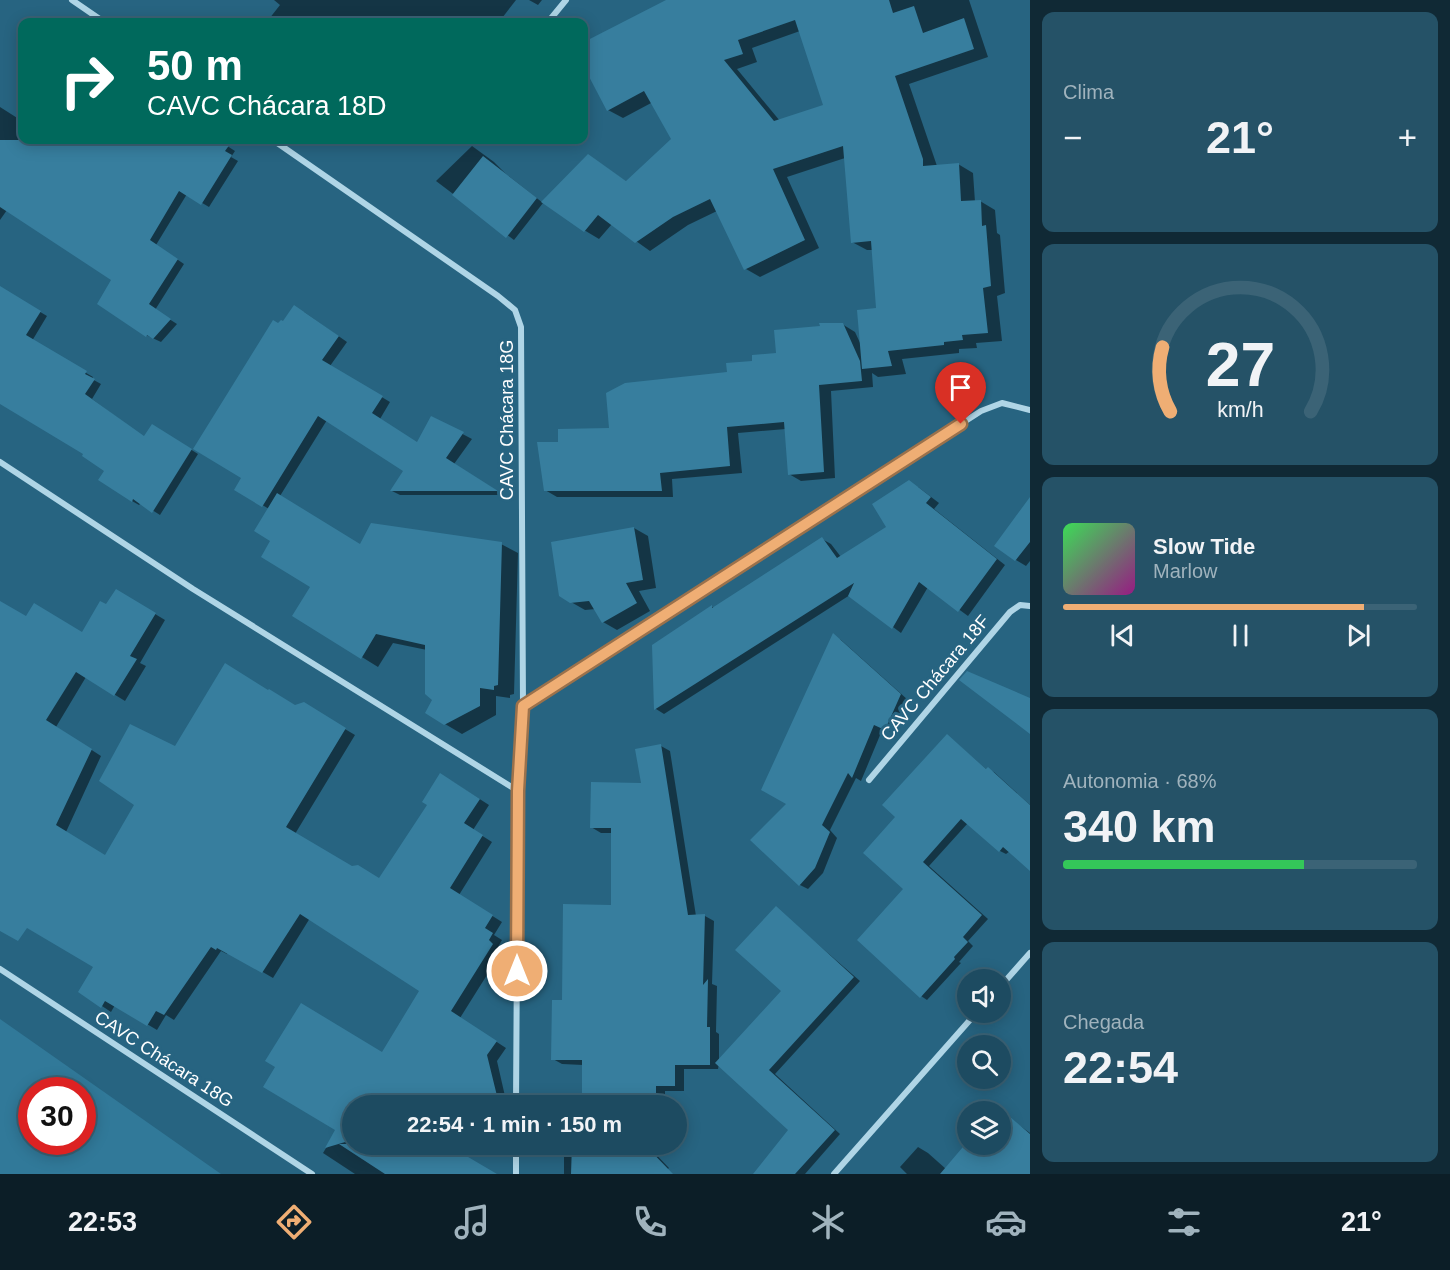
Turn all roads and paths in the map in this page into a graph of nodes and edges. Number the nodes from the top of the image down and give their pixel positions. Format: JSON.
{"nodes":[{"id":1,"x":72,"y":0,"type":"edge"},
{"id":2,"x":567,"y":0,"type":"edge"},
{"id":3,"x":98,"y":18,"type":"edge"},
{"id":4,"x":551,"y":18,"type":"edge"},
{"id":5,"x":279,"y":144,"type":"edge"},
{"id":6,"x":1030,"y":410,"type":"edge"},
{"id":7,"x":0,"y":462,"type":"edge"},
{"id":8,"x":1030,"y":606,"type":"edge"},
{"id":9,"x":523,"y":706,"type":"junction"},
{"id":10,"x":869,"y":780,"type":"dead end"},
{"id":11,"x":518,"y":791,"type":"junction"},
{"id":12,"x":1030,"y":953,"type":"edge"},
{"id":13,"x":0,"y":969,"type":"edge"},
{"id":14,"x":1011,"y":975,"type":"edge"},
{"id":15,"x":967,"y":1023,"type":"edge"},
{"id":16,"x":516,"y":1095,"type":"edge"},
{"id":17,"x":516,"y":1155,"type":"edge"},
{"id":18,"x":312,"y":1174,"type":"edge"},
{"id":19,"x":516,"y":1174,"type":"edge"},
{"id":20,"x":834,"y":1174,"type":"edge"}],
"edges":[{"from":1,"to":3,"type":"street"},
{"from":2,"to":4,"type":"street"},
{"from":5,"to":9,"type":"street","name":"CAVC Chácara 18G"},
{"from":6,"to":9,"type":"street"},
{"from":7,"to":11,"type":"street"},
{"from":8,"to":10,"type":"street","name":"CAVC Chácara 18F"},
{"from":9,"to":11,"type":"street","name":"CAVC Chácara 18G"},
{"from":11,"to":16,"type":"street","name":"CAVC Chácara 18G"},
{"from":12,"to":14,"type":"street"},
{"from":13,"to":18,"type":"street","name":"CAVC Chácara 18G"},
{"from":15,"to":20,"type":"street"},
{"from":17,"to":19,"type":"street"}]}
